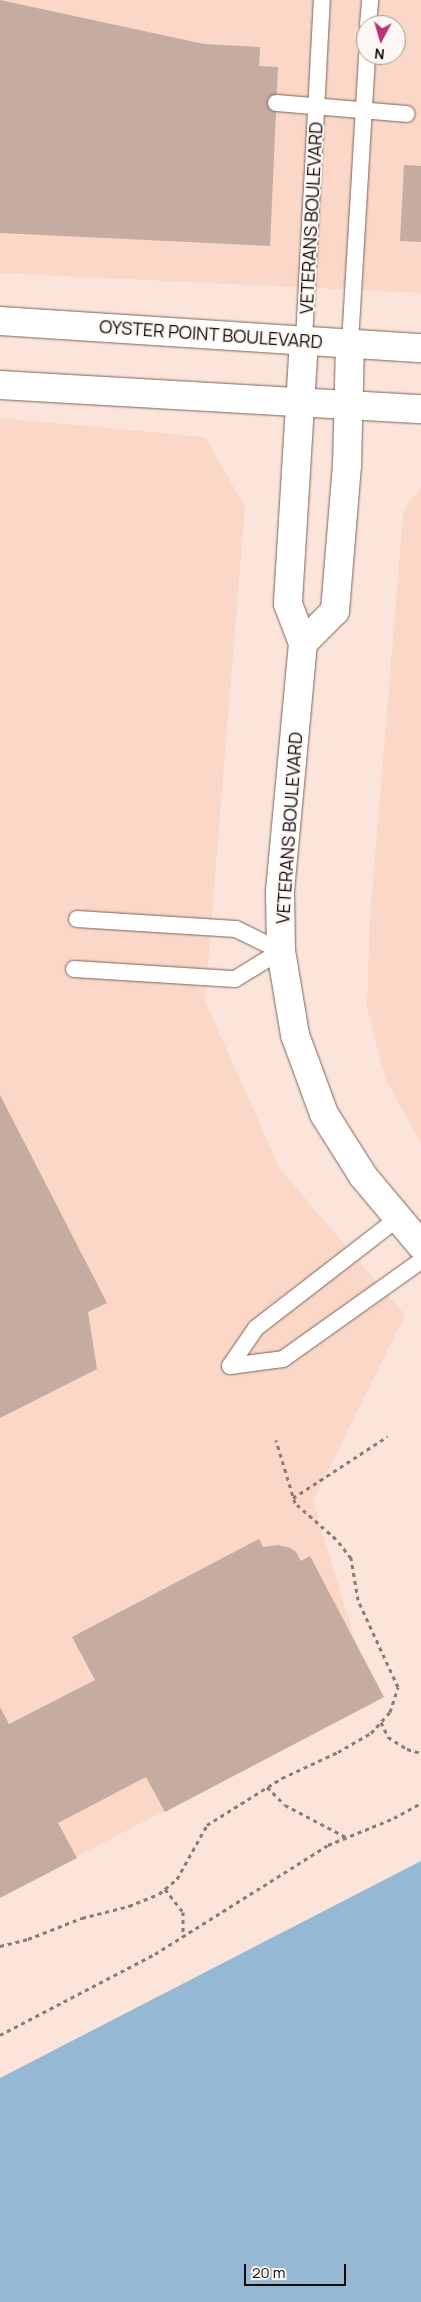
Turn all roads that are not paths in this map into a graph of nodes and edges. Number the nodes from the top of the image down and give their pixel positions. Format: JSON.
{"nodes":[{"id":1,"x":322,"y":0,"type":"edge"},
{"id":2,"x":370,"y":0,"type":"edge"},
{"id":3,"x":369,"y":15,"type":"edge"},
{"id":4,"x":366,"y":65,"type":"edge"},
{"id":5,"x":276,"y":103,"type":"dead end"},
{"id":6,"x":316,"y":106,"type":"junction"},
{"id":7,"x":363,"y":110,"type":"junction"},
{"id":8,"x":407,"y":114,"type":"dead end"},
{"id":9,"x":0,"y":322,"type":"edge"},
{"id":10,"x":304,"y":340,"type":"junction"},
{"id":11,"x":350,"y":343,"type":"junction"},
{"id":12,"x":421,"y":348,"type":"edge"},
{"id":13,"x":0,"y":385,"type":"edge"},
{"id":14,"x":302,"y":401,"type":"junction"},
{"id":15,"x":348,"y":404,"type":"junction"},
{"id":16,"x":421,"y":409,"type":"edge"},
{"id":17,"x":303,"y":643,"type":"junction"},
{"id":18,"x":77,"y":920,"type":"dead end"},
{"id":19,"x":281,"y":951,"type":"junction"},
{"id":20,"x":74,"y":969,"type":"dead end"},
{"id":21,"x":397,"y":1219,"type":"junction"},
{"id":22,"x":421,"y":1245,"type":"edge"},
{"id":23,"x":421,"y":1261,"type":"edge"}],
"edges":[{"from":1,"to":6,"type":"lane","name":"VETERANS BOULEVARD"},
{"from":2,"to":3,"type":"lane"},
{"from":4,"to":7,"type":"lane"},
{"from":5,"to":6,"type":"lane"},
{"from":6,"to":7,"type":"lane"},
{"from":6,"to":10,"type":"lane","name":"VETERANS BOULEVARD"},
{"from":7,"to":8,"type":"lane"},
{"from":7,"to":11,"type":"lane"},
{"from":9,"to":10,"type":"street","name":"OYSTER POINT BOULEVARD"},
{"from":10,"to":11,"type":"street","name":"OYSTER POINT BOULEVARD"},
{"from":10,"to":14,"type":"street","name":"VETERANS BOULEVARD"},
{"from":11,"to":12,"type":"street","name":"OYSTER POINT BOULEVARD"},
{"from":11,"to":15,"type":"street"},
{"from":13,"to":14,"type":"street"},
{"from":14,"to":15,"type":"street"},
{"from":14,"to":17,"type":"street","name":"VETERANS BOULEVARD"},
{"from":15,"to":16,"type":"street"},
{"from":15,"to":17,"type":"street"},
{"from":17,"to":19,"type":"street","name":"VETERANS BOULEVARD"},
{"from":18,"to":19,"type":"lane"},
{"from":19,"to":20,"type":"lane"},
{"from":19,"to":21,"type":"street","name":"VETERANS BOULEVARD"},
{"from":21,"to":22,"type":"street","name":"VETERANS BOULEVARD"},
{"from":21,"to":23,"type":"lane"}]}
